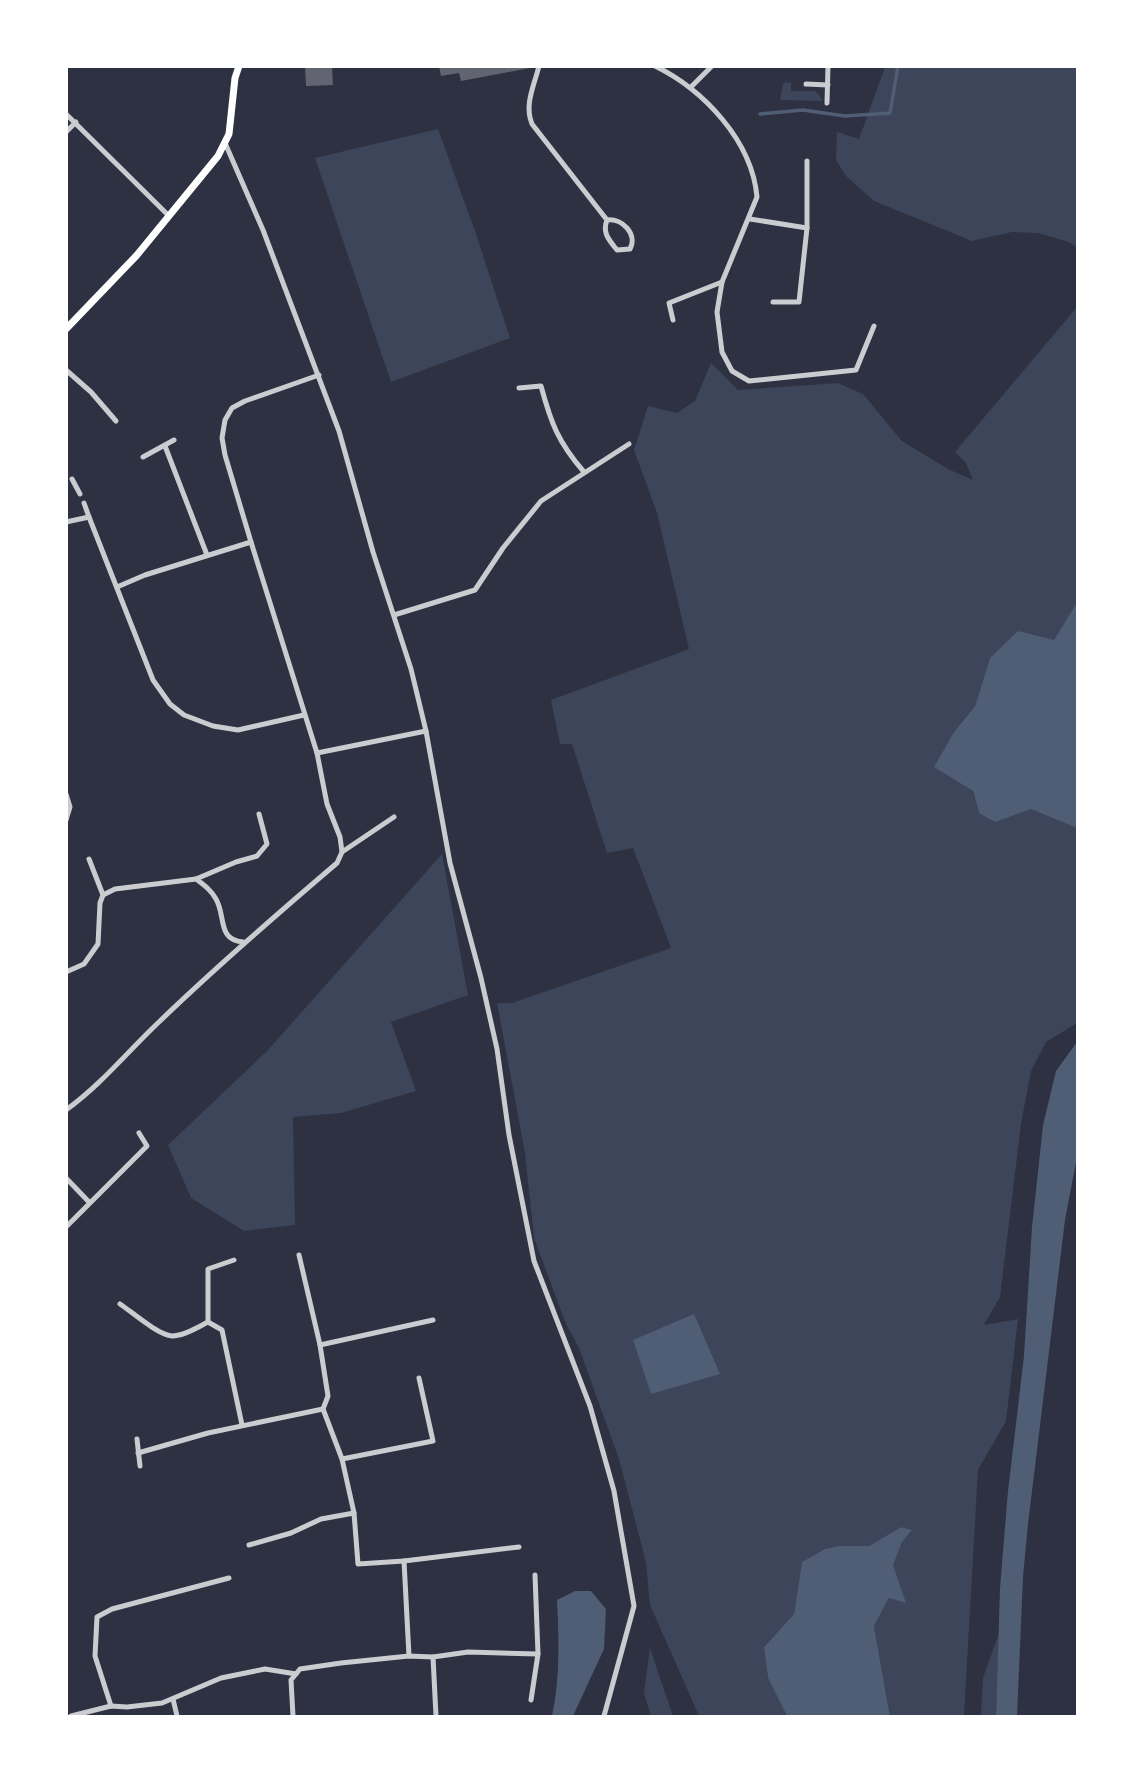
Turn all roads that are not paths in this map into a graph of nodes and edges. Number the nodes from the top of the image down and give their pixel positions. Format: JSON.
{"nodes":[{"id":1,"x":239,"y":66,"type":"edge"},
{"id":2,"x":539,"y":66,"type":"edge"},
{"id":3,"x":655,"y":66,"type":"edge"},
{"id":4,"x":712,"y":66,"type":"edge"},
{"id":5,"x":828,"y":66,"type":"edge"},
{"id":6,"x":806,"y":84,"type":"dead end"},
{"id":7,"x":828,"y":85,"type":"junction"},
{"id":8,"x":691,"y":87,"type":"junction"},
{"id":9,"x":827,"y":103,"type":"dead end"},
{"id":10,"x":66,"y":114,"type":"edge"},
{"id":11,"x":76,"y":122,"type":"junction"},
{"id":12,"x":66,"y":132,"type":"edge"},
{"id":13,"x":225,"y":143,"type":"junction"},
{"id":14,"x":807,"y":161,"type":"dead end"},
{"id":15,"x":169,"y":216,"type":"junction"},
{"id":16,"x":750,"y":219,"type":"junction"},
{"id":17,"x":607,"y":220,"type":"junction"},
{"id":18,"x":807,"y":228,"type":"junction"},
{"id":19,"x":722,"y":282,"type":"junction"},
{"id":20,"x":773,"y":302,"type":"dead end"},
{"id":21,"x":673,"y":320,"type":"dead end"},
{"id":22,"x":874,"y":326,"type":"dead end"},
{"id":23,"x":66,"y":329,"type":"edge"},
{"id":24,"x":66,"y":370,"type":"edge"},
{"id":25,"x":318,"y":375,"type":"junction"},
{"id":26,"x":519,"y":388,"type":"dead end"},
{"id":27,"x":116,"y":422,"type":"dead end"},
{"id":28,"x":174,"y":440,"type":"dead end"},
{"id":29,"x":629,"y":444,"type":"dead end"},
{"id":30,"x":165,"y":446,"type":"junction"},
{"id":31,"x":143,"y":457,"type":"dead end"},
{"id":32,"x":584,"y":472,"type":"junction"},
{"id":33,"x":72,"y":479,"type":"dead end"},
{"id":34,"x":80,"y":494,"type":"dead end"},
{"id":35,"x":84,"y":503,"type":"dead end"},
{"id":36,"x":89,"y":517,"type":"junction"},
{"id":37,"x":66,"y":522,"type":"edge"},
{"id":38,"x":251,"y":542,"type":"junction"},
{"id":39,"x":207,"y":555,"type":"junction"},
{"id":40,"x":117,"y":587,"type":"junction"},
{"id":41,"x":394,"y":615,"type":"junction"},
{"id":42,"x":304,"y":715,"type":"junction"},
{"id":43,"x":426,"y":731,"type":"junction"},
{"id":44,"x":317,"y":753,"type":"junction"},
{"id":45,"x":66,"y":794,"type":"edge"},
{"id":46,"x":259,"y":814,"type":"dead end"},
{"id":47,"x":394,"y":817,"type":"dead end"},
{"id":48,"x":66,"y":820,"type":"edge"},
{"id":49,"x":342,"y":852,"type":"junction"},
{"id":50,"x":89,"y":859,"type":"dead end"},
{"id":51,"x":196,"y":879,"type":"junction"},
{"id":52,"x":103,"y":895,"type":"junction"},
{"id":53,"x":243,"y":943,"type":"junction"},
{"id":54,"x":66,"y":972,"type":"edge"},
{"id":55,"x":66,"y":1110,"type":"edge"},
{"id":56,"x":139,"y":1133,"type":"dead end"},
{"id":57,"x":66,"y":1178,"type":"edge"},
{"id":58,"x":89,"y":1202,"type":"junction"},
{"id":59,"x":66,"y":1227,"type":"edge"},
{"id":60,"x":299,"y":1255,"type":"dead end"},
{"id":61,"x":234,"y":1260,"type":"dead end"},
{"id":62,"x":120,"y":1304,"type":"dead end"},
{"id":63,"x":433,"y":1320,"type":"dead end"},
{"id":64,"x":208,"y":1322,"type":"junction"},
{"id":65,"x":320,"y":1345,"type":"junction"},
{"id":66,"x":418,"y":1378,"type":"dead end"},
{"id":67,"x":323,"y":1409,"type":"junction"},
{"id":68,"x":242,"y":1425,"type":"junction"},
{"id":69,"x":137,"y":1440,"type":"dead end"},
{"id":70,"x":138,"y":1453,"type":"junction"},
{"id":71,"x":342,"y":1459,"type":"junction"},
{"id":72,"x":140,"y":1466,"type":"dead end"},
{"id":73,"x":354,"y":1514,"type":"junction"},
{"id":74,"x":249,"y":1545,"type":"dead end"},
{"id":75,"x":519,"y":1547,"type":"dead end"},
{"id":76,"x":404,"y":1560,"type":"junction"},
{"id":77,"x":534,"y":1575,"type":"dead end"},
{"id":78,"x":229,"y":1578,"type":"dead end"},
{"id":79,"x":538,"y":1654,"type":"junction"},
{"id":80,"x":408,"y":1656,"type":"junction"},
{"id":81,"x":433,"y":1657,"type":"junction"},
{"id":82,"x":296,"y":1674,"type":"junction"},
{"id":83,"x":173,"y":1699,"type":"junction"},
{"id":84,"x":531,"y":1700,"type":"dead end"},
{"id":85,"x":111,"y":1706,"type":"junction"},
{"id":86,"x":71,"y":1717,"type":"edge"},
{"id":87,"x":177,"y":1717,"type":"edge"},
{"id":88,"x":293,"y":1717,"type":"edge"},
{"id":89,"x":436,"y":1717,"type":"edge"},
{"id":90,"x":604,"y":1717,"type":"edge"}],
"edges":[{"from":1,"to":13,"type":"main road"},
{"from":2,"to":17,"type":"street"},
{"from":3,"to":8,"type":"street"},
{"from":4,"to":8,"type":"street"},
{"from":5,"to":7,"type":"street"},
{"from":6,"to":7,"type":"street"},
{"from":7,"to":9,"type":"street"},
{"from":8,"to":16,"type":"street"},
{"from":10,"to":11,"type":"street"},
{"from":11,"to":12,"type":"street"},
{"from":11,"to":15,"type":"street"},
{"from":13,"to":15,"type":"main road"},
{"from":13,"to":25,"type":"street"},
{"from":14,"to":18,"type":"street"},
{"from":15,"to":23,"type":"main road"},
{"from":16,"to":18,"type":"street"},
{"from":16,"to":19,"type":"street"},
{"from":17,"to":17,"type":"street"},
{"from":18,"to":20,"type":"street"},
{"from":19,"to":21,"type":"street"},
{"from":19,"to":22,"type":"street"},
{"from":24,"to":27,"type":"street"},
{"from":25,"to":38,"type":"street"},
{"from":25,"to":41,"type":"street"},
{"from":26,"to":32,"type":"street"},
{"from":28,"to":30,"type":"street"},
{"from":29,"to":32,"type":"street"},
{"from":30,"to":31,"type":"street"},
{"from":30,"to":39,"type":"street"},
{"from":32,"to":41,"type":"street"},
{"from":33,"to":34,"type":"street"},
{"from":35,"to":36,"type":"street"},
{"from":36,"to":37,"type":"street"},
{"from":36,"to":40,"type":"street"},
{"from":38,"to":39,"type":"street"},
{"from":38,"to":42,"type":"street"},
{"from":39,"to":40,"type":"street"},
{"from":40,"to":42,"type":"street"},
{"from":41,"to":43,"type":"street"},
{"from":42,"to":44,"type":"street"},
{"from":43,"to":44,"type":"street"},
{"from":43,"to":90,"type":"street"},
{"from":44,"to":49,"type":"street"},
{"from":45,"to":48,"type":"street"},
{"from":46,"to":51,"type":"street"},
{"from":47,"to":49,"type":"street"},
{"from":49,"to":53,"type":"street"},
{"from":50,"to":52,"type":"street"},
{"from":51,"to":52,"type":"street"},
{"from":51,"to":53,"type":"street"},
{"from":52,"to":54,"type":"street"},
{"from":53,"to":55,"type":"street"},
{"from":56,"to":58,"type":"street"},
{"from":57,"to":58,"type":"street"},
{"from":58,"to":59,"type":"street"},
{"from":60,"to":65,"type":"street"},
{"from":61,"to":64,"type":"street"},
{"from":62,"to":64,"type":"street"},
{"from":63,"to":65,"type":"street"},
{"from":64,"to":68,"type":"street"},
{"from":65,"to":67,"type":"street"},
{"from":66,"to":71,"type":"street"},
{"from":67,"to":68,"type":"street"},
{"from":67,"to":71,"type":"street"},
{"from":68,"to":70,"type":"street"},
{"from":69,"to":70,"type":"street"},
{"from":70,"to":72,"type":"street"},
{"from":71,"to":73,"type":"street"},
{"from":73,"to":74,"type":"street"},
{"from":73,"to":76,"type":"street"},
{"from":75,"to":76,"type":"street"},
{"from":76,"to":80,"type":"street"},
{"from":77,"to":79,"type":"street"},
{"from":78,"to":85,"type":"street"},
{"from":79,"to":81,"type":"street"},
{"from":79,"to":84,"type":"street"},
{"from":80,"to":81,"type":"street"},
{"from":80,"to":82,"type":"street"},
{"from":81,"to":89,"type":"street"},
{"from":82,"to":83,"type":"street"},
{"from":82,"to":88,"type":"street"},
{"from":83,"to":85,"type":"street"},
{"from":83,"to":87,"type":"street"},
{"from":85,"to":86,"type":"street"}]}
